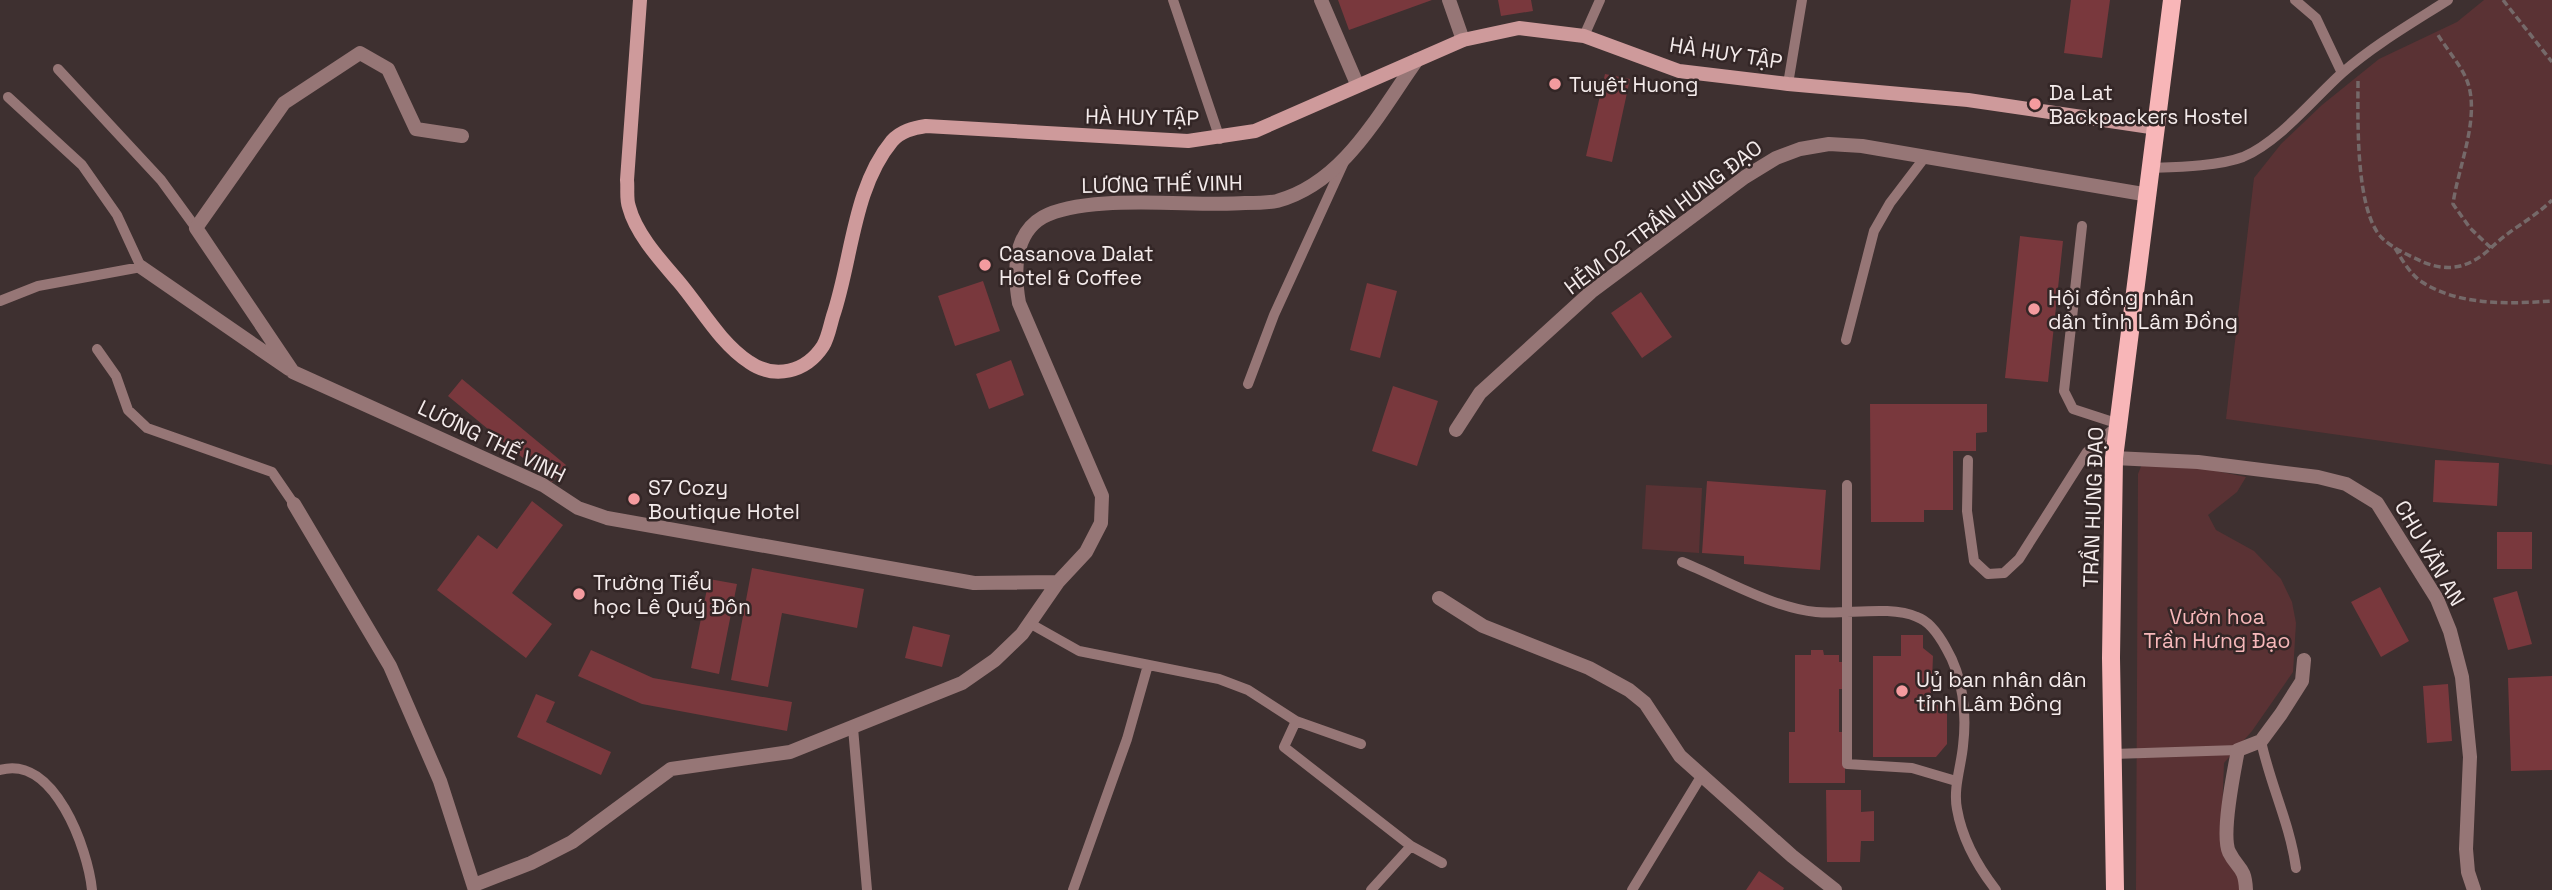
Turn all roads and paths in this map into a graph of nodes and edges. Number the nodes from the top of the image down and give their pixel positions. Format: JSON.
{"nodes":[{"id":1,"x":640,"y":0,"type":"edge"},
{"id":2,"x":1173,"y":0,"type":"edge"},
{"id":3,"x":1321,"y":0,"type":"edge"},
{"id":4,"x":1449,"y":0,"type":"edge"},
{"id":5,"x":1600,"y":0,"type":"edge"},
{"id":6,"x":1802,"y":0,"type":"edge"},
{"id":7,"x":2172,"y":0,"type":"edge"},
{"id":8,"x":2295,"y":0,"type":"edge"},
{"id":9,"x":2448,"y":0,"type":"edge"},
{"id":10,"x":2503,"y":0,"type":"edge"},
{"id":11,"x":2438,"y":35,"type":"dead end"},
{"id":12,"x":1584,"y":36,"type":"junction"},
{"id":13,"x":1463,"y":40,"type":"junction"},
{"id":14,"x":1417,"y":60,"type":"junction"},
{"id":15,"x":2552,"y":62,"type":"edge"},
{"id":16,"x":58,"y":69,"type":"dead end"},
{"id":17,"x":2342,"y":73,"type":"junction"},
{"id":18,"x":2358,"y":81,"type":"dead end"},
{"id":19,"x":1357,"y":84,"type":"junction"},
{"id":20,"x":1788,"y":84,"type":"junction"},
{"id":21,"x":8,"y":97,"type":"dead end"},
{"id":22,"x":2157,"y":128,"type":"junction"},
{"id":23,"x":462,"y":136,"type":"dead end"},
{"id":24,"x":1220,"y":139,"type":"junction"},
{"id":25,"x":1925,"y":157,"type":"junction"},
{"id":26,"x":1345,"y":162,"type":"junction"},
{"id":27,"x":2152,"y":168,"type":"junction"},
{"id":28,"x":2149,"y":195,"type":"junction"},
{"id":29,"x":2552,"y":200,"type":"edge"},
{"id":30,"x":2082,"y":226,"type":"dead end"},
{"id":31,"x":196,"y":228,"type":"junction"},
{"id":32,"x":2394,"y":246,"type":"junction"},
{"id":33,"x":2491,"y":248,"type":"junction"},
{"id":34,"x":141,"y":267,"type":"junction"},
{"id":35,"x":0,"y":301,"type":"edge"},
{"id":36,"x":2552,"y":301,"type":"edge"},
{"id":37,"x":1846,"y":340,"type":"dead end"},
{"id":38,"x":97,"y":349,"type":"dead end"},
{"id":39,"x":293,"y":372,"type":"junction"},
{"id":40,"x":1248,"y":384,"type":"dead end"},
{"id":41,"x":2119,"y":424,"type":"junction"},
{"id":42,"x":1457,"y":430,"type":"dead end"},
{"id":43,"x":2114,"y":458,"type":"junction"},
{"id":44,"x":1968,"y":460,"type":"dead end"},
{"id":45,"x":1847,"y":485,"type":"dead end"},
{"id":46,"x":294,"y":504,"type":"joint"},
{"id":47,"x":1682,"y":562,"type":"dead end"},
{"id":48,"x":1058,"y":582,"type":"junction"},
{"id":49,"x":1439,"y":598,"type":"dead end"},
{"id":50,"x":1849,"y":613,"type":"junction"},
{"id":51,"x":1031,"y":624,"type":"junction"},
{"id":52,"x":2304,"y":660,"type":"dead end"},
{"id":53,"x":1148,"y":665,"type":"junction"},
{"id":54,"x":1296,"y":721,"type":"junction"},
{"id":55,"x":853,"y":728,"type":"junction"},
{"id":56,"x":2261,"y":741,"type":"junction"},
{"id":57,"x":1361,"y":744,"type":"dead end"},
{"id":58,"x":2238,"y":750,"type":"junction"},
{"id":59,"x":2113,"y":754,"type":"junction"},
{"id":60,"x":0,"y":770,"type":"edge"},
{"id":61,"x":1702,"y":775,"type":"junction"},
{"id":62,"x":1956,"y":781,"type":"junction"},
{"id":63,"x":1410,"y":846,"type":"junction"},
{"id":64,"x":1442,"y":863,"type":"dead end"},
{"id":65,"x":2295,"y":868,"type":"dead end"},
{"id":66,"x":475,"y":888,"type":"edge"},
{"id":67,"x":92,"y":890,"type":"edge"},
{"id":68,"x":867,"y":890,"type":"edge"},
{"id":69,"x":1073,"y":890,"type":"edge"},
{"id":70,"x":1371,"y":890,"type":"edge"},
{"id":71,"x":1632,"y":890,"type":"edge"},
{"id":72,"x":1835,"y":890,"type":"edge"},
{"id":73,"x":1996,"y":890,"type":"edge"},
{"id":74,"x":2115,"y":890,"type":"edge"},
{"id":75,"x":2246,"y":890,"type":"edge"},
{"id":76,"x":2474,"y":890,"type":"edge"}],
"edges":[{"from":1,"to":24,"type":"street","name":"HÀ HUY TẬP"},
{"from":2,"to":24,"type":"lane"},
{"from":3,"to":19,"type":"street"},
{"from":4,"to":13,"type":"street"},
{"from":5,"to":12,"type":"lane"},
{"from":6,"to":20,"type":"lane"},
{"from":7,"to":22,"type":"main road","name":"TRẦN HƯNG ĐẠO"},
{"from":8,"to":17,"type":"lane"},
{"from":9,"to":17,"type":"lane"},
{"from":10,"to":15,"type":"path"},
{"from":11,"to":33,"type":"path"},
{"from":12,"to":13,"type":"street","name":"HÀ HUY TẬP"},
{"from":12,"to":20,"type":"street","name":"HÀ HUY TẬP"},
{"from":13,"to":14,"type":"street","name":"HÀ HUY TẬP"},
{"from":14,"to":19,"type":"street","name":"HÀ HUY TẬP"},
{"from":14,"to":26,"type":"street","name":"LƯƠNG THẾ VINH"},
{"from":16,"to":31,"type":"lane"},
{"from":17,"to":27,"type":"lane"},
{"from":18,"to":32,"type":"path"},
{"from":19,"to":24,"type":"street","name":"HÀ HUY TẬP"},
{"from":20,"to":22,"type":"street","name":"HÀ HUY TẬP"},
{"from":21,"to":34,"type":"lane"},
{"from":22,"to":27,"type":"main road","name":"TRẦN HƯNG ĐẠO"},
{"from":23,"to":31,"type":"street"},
{"from":25,"to":28,"type":"street","name":"HẺM 02 TRẦN HƯNG ĐẠO"},
{"from":25,"to":37,"type":"lane"},
{"from":25,"to":42,"type":"street","name":"HẺM 02 TRẦN HƯNG ĐẠO"},
{"from":26,"to":40,"type":"lane"},
{"from":26,"to":48,"type":"street","name":"LƯƠNG THẾ VINH"},
{"from":27,"to":28,"type":"main road","name":"TRẦN HƯNG ĐẠO"},
{"from":28,"to":41,"type":"main road","name":"TRẦN HƯNG ĐẠO"},
{"from":29,"to":33,"type":"path"},
{"from":30,"to":41,"type":"lane"},
{"from":31,"to":39,"type":"street"},
{"from":32,"to":33,"type":"path"},
{"from":32,"to":36,"type":"path"},
{"from":34,"to":35,"type":"lane"},
{"from":34,"to":39,"type":"street","name":"LƯƠNG THẾ VINH"},
{"from":38,"to":46,"type":"lane"},
{"from":39,"to":48,"type":"street","name":"LƯƠNG THẾ VINH"},
{"from":41,"to":43,"type":"main road","name":"TRẦN HƯNG ĐẠO"},
{"from":41,"to":44,"type":"lane"},
{"from":43,"to":59,"type":"main road","name":"TRẦN HƯNG ĐẠO"},
{"from":43,"to":76,"type":"street","name":"CHU VĂN AN"},
{"from":45,"to":50,"type":"lane"},
{"from":46,"to":66,"type":"street"},
{"from":47,"to":50,"type":"lane"},
{"from":48,"to":51,"type":"street","name":"LƯƠNG THẾ VINH"},
{"from":49,"to":61,"type":"street"},
{"from":50,"to":62,"type":"lane"},
{"from":50,"to":62,"type":"lane"},
{"from":51,"to":53,"type":"lane"},
{"from":51,"to":55,"type":"street","name":"LƯƠNG THẾ VINH"},
{"from":52,"to":56,"type":"street"},
{"from":53,"to":54,"type":"lane"},
{"from":53,"to":69,"type":"lane"},
{"from":54,"to":57,"type":"lane"},
{"from":54,"to":63,"type":"lane"},
{"from":55,"to":66,"type":"street","name":"LƯƠNG THẾ VINH"},
{"from":55,"to":68,"type":"lane"},
{"from":56,"to":58,"type":"street"},
{"from":56,"to":65,"type":"lane"},
{"from":58,"to":59,"type":"lane"},
{"from":58,"to":75,"type":"street"},
{"from":59,"to":74,"type":"main road","name":"TRẦN HƯNG ĐẠO"},
{"from":60,"to":67,"type":"lane"},
{"from":61,"to":71,"type":"lane"},
{"from":61,"to":72,"type":"street"},
{"from":62,"to":73,"type":"lane"},
{"from":63,"to":64,"type":"lane"},
{"from":63,"to":70,"type":"lane"}]}
